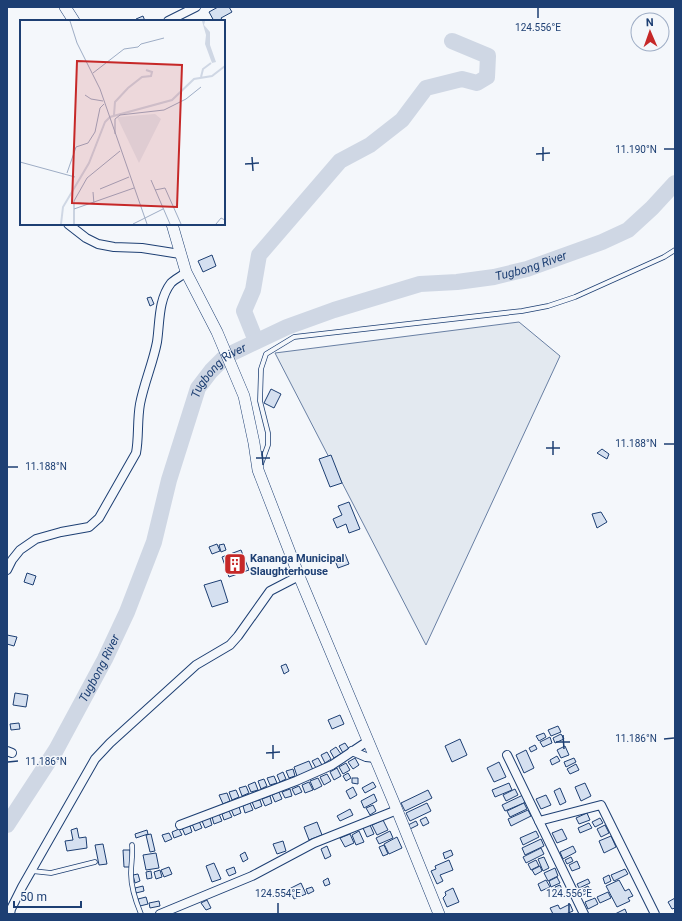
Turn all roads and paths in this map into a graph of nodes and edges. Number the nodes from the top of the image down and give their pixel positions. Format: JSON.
{"nodes":[{"id":1,"x":65,"y":7,"type":"edge"},
{"id":2,"x":196,"y":7,"type":"edge"},
{"id":3,"x":73,"y":20,"type":"edge"},
{"id":4,"x":170,"y":20,"type":"edge"},
{"id":5,"x":69,"y":225,"type":"edge"},
{"id":6,"x":172,"y":225,"type":"edge"},
{"id":7,"x":675,"y":250,"type":"edge"},
{"id":8,"x":180,"y":254,"type":"junction"},
{"id":9,"x":186,"y":272,"type":"junction"},
{"id":10,"x":258,"y":470,"type":"junction"},
{"id":11,"x":7,"y":570,"type":"edge"},
{"id":12,"x":299,"y":576,"type":"junction"},
{"id":13,"x":368,"y":741,"type":"junction"},
{"id":14,"x":352,"y":751,"type":"junction"},
{"id":15,"x":507,"y":756,"type":"dead end"},
{"id":16,"x":375,"y":758,"type":"junction"},
{"id":17,"x":397,"y":810,"type":"junction"},
{"id":18,"x":539,"y":821,"type":"junction"},
{"id":19,"x":180,"y":824,"type":"dead end"},
{"id":20,"x":132,"y":845,"type":"dead end"},
{"id":21,"x":95,"y":862,"type":"dead end"},
{"id":22,"x":32,"y":870,"type":"junction"},
{"id":23,"x":10,"y":914,"type":"edge"},
{"id":24,"x":141,"y":914,"type":"edge"},
{"id":25,"x":160,"y":914,"type":"edge"},
{"id":26,"x":439,"y":914,"type":"edge"},
{"id":27,"x":584,"y":914,"type":"edge"},
{"id":28,"x":654,"y":914,"type":"edge"}],
"edges":[{"from":1,"to":3,"type":"street"},
{"from":2,"to":4,"type":"street"},
{"from":5,"to":8,"type":"street"},
{"from":6,"to":8,"type":"street"},
{"from":7,"to":10,"type":"lane"},
{"from":8,"to":9,"type":"street"},
{"from":9,"to":10,"type":"street"},
{"from":9,"to":11,"type":"street"},
{"from":10,"to":12,"type":"street"},
{"from":12,"to":13,"type":"street"},
{"from":12,"to":22,"type":"street"},
{"from":13,"to":14,"type":"street"},
{"from":13,"to":16,"type":"street"},
{"from":14,"to":16,"type":"street"},
{"from":14,"to":19,"type":"street"},
{"from":15,"to":18,"type":"street"},
{"from":16,"to":17,"type":"street"},
{"from":17,"to":25,"type":"street"},
{"from":17,"to":26,"type":"street"},
{"from":18,"to":27,"type":"street"},
{"from":18,"to":28,"type":"street"},
{"from":20,"to":24,"type":"lane"},
{"from":21,"to":22,"type":"lane"},
{"from":22,"to":23,"type":"street"}]}
